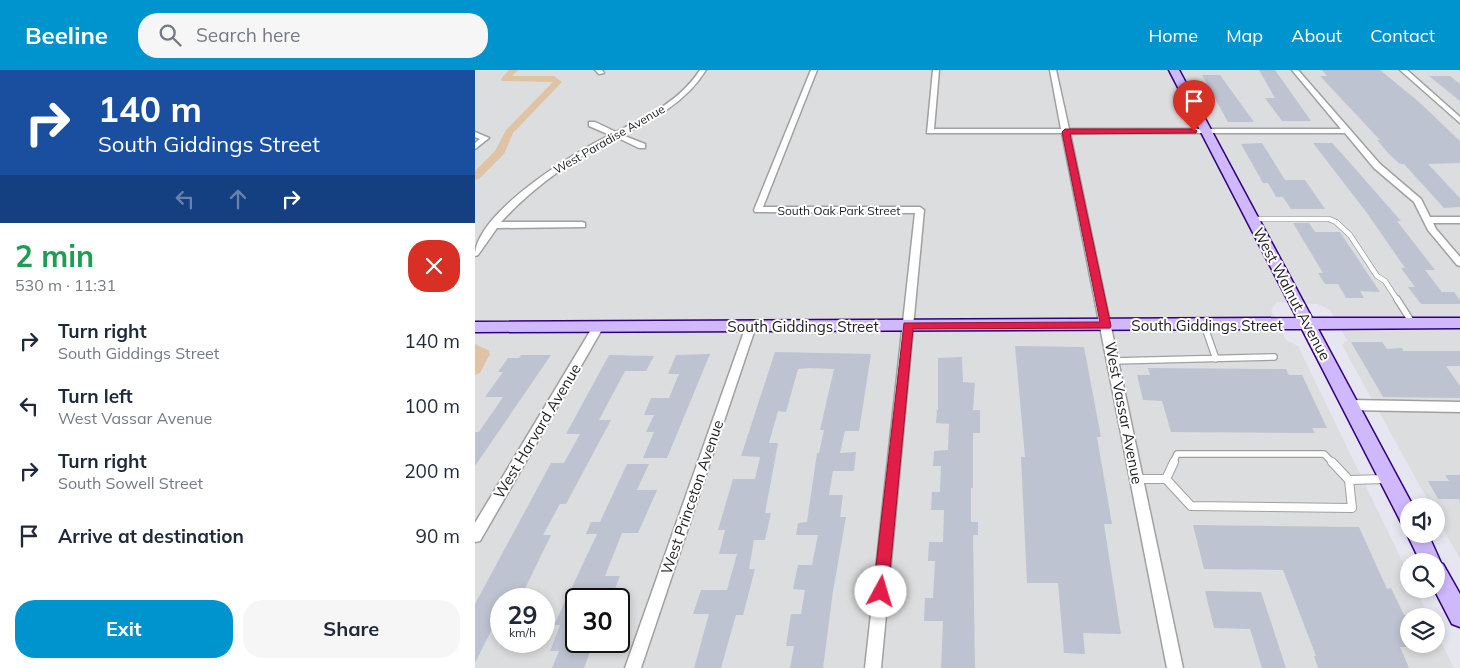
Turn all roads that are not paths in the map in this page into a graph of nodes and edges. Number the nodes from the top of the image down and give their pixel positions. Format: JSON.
{"nodes":[{"id":1,"x":703,"y":70,"type":"edge"},
{"id":2,"x":814,"y":70,"type":"edge"},
{"id":3,"x":936,"y":70,"type":"edge"},
{"id":4,"x":1053,"y":70,"type":"edge"},
{"id":5,"x":1175,"y":70,"type":"edge"},
{"id":6,"x":1295,"y":70,"type":"edge"},
{"id":7,"x":1403,"y":70,"type":"edge"},
{"id":8,"x":1460,"y":121,"type":"edge"},
{"id":9,"x":592,"y":124,"type":"dead end"},
{"id":10,"x":1207,"y":131,"type":"junction"},
{"id":11,"x":1345,"y":131,"type":"junction"},
{"id":12,"x":1065,"y":132,"type":"junction"},
{"id":13,"x":475,"y":134,"type":"edge"},
{"id":14,"x":616,"y":134,"type":"junction"},
{"id":15,"x":642,"y":146,"type":"dead end"},
{"id":16,"x":475,"y":147,"type":"edge"},
{"id":17,"x":1253,"y":219,"type":"junction"},
{"id":18,"x":1428,"y":220,"type":"junction"},
{"id":19,"x":1460,"y":220,"type":"edge"},
{"id":20,"x":582,"y":224,"type":"dead end"},
{"id":21,"x":493,"y":225,"type":"junction"},
{"id":22,"x":475,"y":253,"type":"edge"},
{"id":23,"x":1460,"y":263,"type":"edge"},
{"id":24,"x":1460,"y":323,"type":"edge"},
{"id":25,"x":1308,"y":324,"type":"junction"},
{"id":26,"x":1413,"y":324,"type":"junction"},
{"id":27,"x":908,"y":325,"type":"junction"},
{"id":28,"x":1204,"y":325,"type":"junction"},
{"id":29,"x":599,"y":326,"type":"junction"},
{"id":30,"x":751,"y":326,"type":"junction"},
{"id":31,"x":1106,"y":326,"type":"junction"},
{"id":32,"x":475,"y":327,"type":"edge"},
{"id":33,"x":1274,"y":357,"type":"dead end"},
{"id":34,"x":1216,"y":359,"type":"junction"},
{"id":35,"x":1113,"y":361,"type":"junction"},
{"id":36,"x":1350,"y":405,"type":"junction"},
{"id":37,"x":1460,"y":407,"type":"edge"},
{"id":38,"x":1137,"y":479,"type":"junction"},
{"id":39,"x":1166,"y":479,"type":"junction"},
{"id":40,"x":1349,"y":480,"type":"junction"},
{"id":41,"x":1389,"y":480,"type":"junction"},
{"id":42,"x":1400,"y":501,"type":"edge"},
{"id":43,"x":475,"y":536,"type":"edge"},
{"id":44,"x":1445,"y":587,"type":"edge"},
{"id":45,"x":1460,"y":616,"type":"edge"},
{"id":46,"x":633,"y":668,"type":"edge"},
{"id":47,"x":873,"y":668,"type":"edge"},
{"id":48,"x":1175,"y":668,"type":"edge"}],
"edges":[{"from":1,"to":14,"type":"street","name":"West Paradise Avenue"},
{"from":2,"to":27,"type":"street","name":"South Oak Park Street"},
{"from":3,"to":12,"type":"street"},
{"from":4,"to":12,"type":"street","name":"West Vassar Avenue"},
{"from":5,"to":10,"type":"street","name":"West Walnut Avenue"},
{"from":6,"to":11,"type":"street"},
{"from":7,"to":8,"type":"street"},
{"from":9,"to":14,"type":"street"},
{"from":10,"to":11,"type":"street"},
{"from":10,"to":12,"type":"street"},
{"from":10,"to":17,"type":"street","name":"West Walnut Avenue"},
{"from":11,"to":18,"type":"street"},
{"from":12,"to":31,"type":"street","name":"West Vassar Avenue"},
{"from":13,"to":16,"type":"street"},
{"from":14,"to":15,"type":"street"},
{"from":14,"to":21,"type":"street","name":"West Paradise Avenue"},
{"from":17,"to":25,"type":"street","name":"West Walnut Avenue"},
{"from":17,"to":26,"type":"lane"},
{"from":18,"to":19,"type":"street"},
{"from":18,"to":23,"type":"street"},
{"from":20,"to":21,"type":"street"},
{"from":21,"to":22,"type":"street","name":"West Paradise Avenue"},
{"from":24,"to":26,"type":"street","name":"South Giddings Street"},
{"from":25,"to":26,"type":"street","name":"South Giddings Street"},
{"from":25,"to":28,"type":"street","name":"South Giddings Street"},
{"from":25,"to":36,"type":"street","name":"West Walnut Avenue"},
{"from":27,"to":30,"type":"street","name":"South Giddings Street"},
{"from":27,"to":31,"type":"street","name":"South Giddings Street"},
{"from":27,"to":47,"type":"street"},
{"from":28,"to":31,"type":"street","name":"South Giddings Street"},
{"from":28,"to":34,"type":"lane"},
{"from":29,"to":30,"type":"street","name":"South Giddings Street"},
{"from":29,"to":32,"type":"street","name":"South Giddings Street"},
{"from":29,"to":43,"type":"street","name":"West Harvard Avenue"},
{"from":30,"to":46,"type":"street","name":"West Princeton Avenue"},
{"from":31,"to":35,"type":"street","name":"West Vassar Avenue"},
{"from":33,"to":34,"type":"lane"},
{"from":34,"to":35,"type":"lane"},
{"from":35,"to":38,"type":"street","name":"West Vassar Avenue"},
{"from":36,"to":37,"type":"street"},
{"from":36,"to":41,"type":"street","name":"West Walnut Avenue"},
{"from":38,"to":39,"type":"lane"},
{"from":38,"to":48,"type":"street","name":"West Vassar Avenue"},
{"from":39,"to":40,"type":"lane"},
{"from":39,"to":40,"type":"lane"},
{"from":40,"to":41,"type":"lane"},
{"from":41,"to":42,"type":"street","name":"West Walnut Avenue"},
{"from":44,"to":45,"type":"street"}]}
